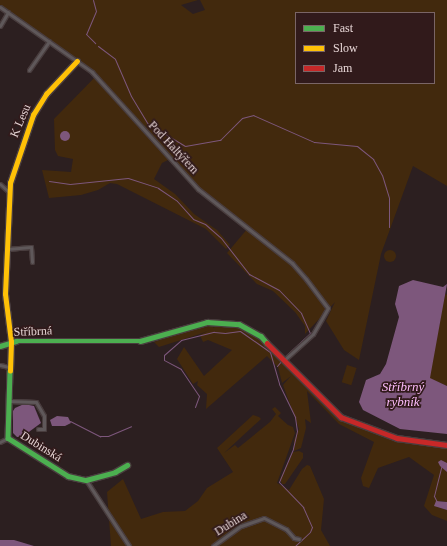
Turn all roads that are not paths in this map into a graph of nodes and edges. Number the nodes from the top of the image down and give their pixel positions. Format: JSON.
{"nodes":[{"id":1,"x":0,"y":7,"type":"edge"},
{"id":2,"x":8,"y":12,"type":"junction"},
{"id":3,"x":0,"y":26,"type":"edge"},
{"id":4,"x":49,"y":41,"type":"junction"},
{"id":5,"x":77,"y":61,"type":"junction"},
{"id":6,"x":29,"y":70,"type":"dead end"},
{"id":7,"x":0,"y":184,"type":"edge"},
{"id":8,"x":10,"y":193,"type":"junction"},
{"id":9,"x":7,"y":249,"type":"junction"},
{"id":10,"x":32,"y":262,"type":"dead end"},
{"id":11,"x":11,"y":342,"type":"junction"},
{"id":12,"x":0,"y":346,"type":"edge"},
{"id":13,"x":284,"y":360,"type":"junction"},
{"id":14,"x":0,"y":365,"type":"edge"},
{"id":15,"x":9,"y":367,"type":"junction"},
{"id":16,"x":8,"y":401,"type":"junction"},
{"id":17,"x":38,"y":429,"type":"dead end"},
{"id":18,"x":8,"y":438,"type":"junction"},
{"id":19,"x":0,"y":442,"type":"edge"},
{"id":20,"x":447,"y":445,"type":"edge"},
{"id":21,"x":126,"y":466,"type":"dead end"},
{"id":22,"x":86,"y":480,"type":"junction"},
{"id":23,"x":299,"y":539,"type":"dead end"},
{"id":24,"x":129,"y":546,"type":"edge"},
{"id":25,"x":213,"y":546,"type":"edge"}],
"edges":[{"from":1,"to":2,"type":"street","name":"Pod Haltýřem"},
{"from":2,"to":3,"type":"street"},
{"from":2,"to":4,"type":"street","name":"Pod Haltýřem"},
{"from":4,"to":5,"type":"street","name":"Pod Haltýřem"},
{"from":4,"to":6,"type":"street"},
{"from":5,"to":8,"type":"street","name":"K Lesu"},
{"from":5,"to":13,"type":"street","name":"Pod Haltýřem"},
{"from":7,"to":8,"type":"street"},
{"from":8,"to":9,"type":"street","name":"K Lesu"},
{"from":9,"to":10,"type":"street"},
{"from":9,"to":11,"type":"street","name":"K Lesu"},
{"from":11,"to":12,"type":"street","name":"Stříbrná"},
{"from":11,"to":13,"type":"street","name":"Stříbrná"},
{"from":11,"to":15,"type":"street","name":"Dubinská"},
{"from":13,"to":20,"type":"street","name":"Stříbrná"},
{"from":14,"to":15,"type":"street"},
{"from":15,"to":16,"type":"street","name":"Dubinská"},
{"from":16,"to":17,"type":"street"},
{"from":16,"to":18,"type":"street","name":"Dubinská"},
{"from":18,"to":19,"type":"street"},
{"from":18,"to":22,"type":"street","name":"Dubinská"},
{"from":21,"to":22,"type":"street"},
{"from":22,"to":24,"type":"street"},
{"from":23,"to":25,"type":"street","name":"Dubina"}]}
